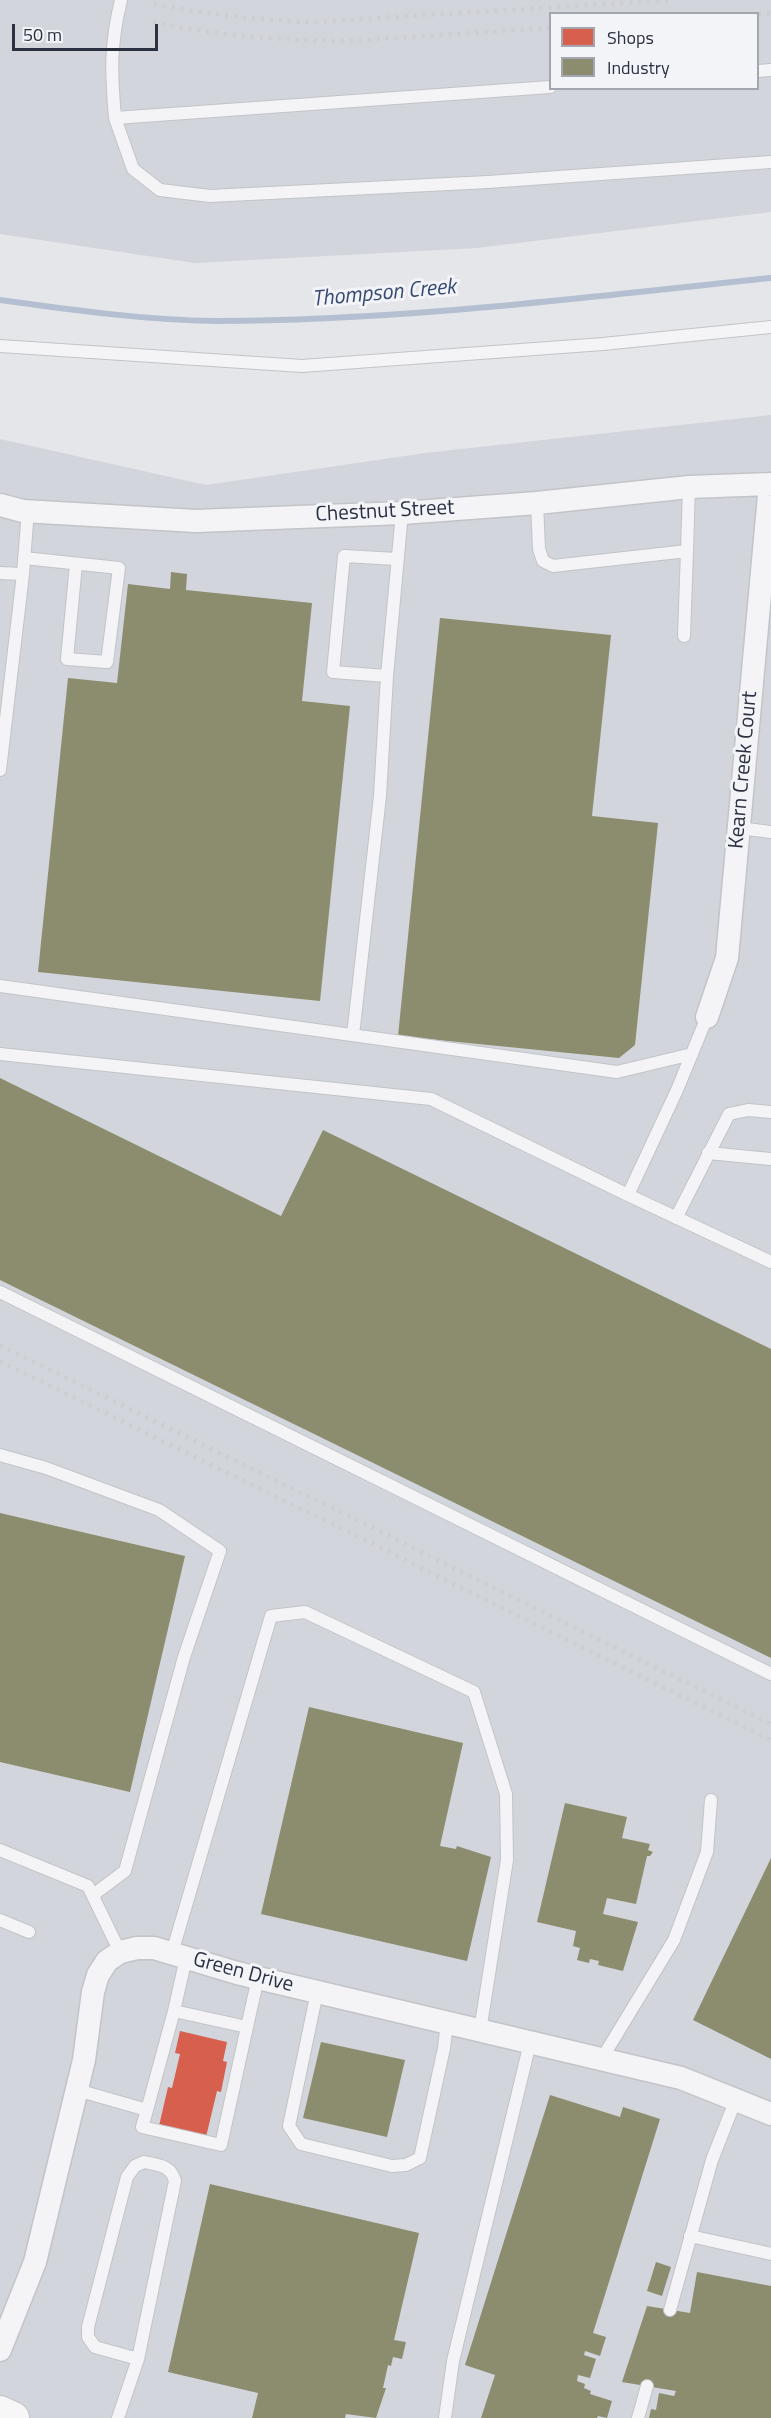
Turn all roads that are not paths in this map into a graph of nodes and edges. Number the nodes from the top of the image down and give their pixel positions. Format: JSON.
{"nodes":[{"id":1,"x":121,"y":0,"type":"edge"},
{"id":2,"x":549,"y":87,"type":"edge"},
{"id":3,"x":115,"y":118,"type":"junction"},
{"id":4,"x":771,"y":162,"type":"edge"},
{"id":5,"x":771,"y":327,"type":"edge"},
{"id":6,"x":0,"y":346,"type":"edge"},
{"id":7,"x":770,"y":484,"type":"edge"},
{"id":8,"x":689,"y":487,"type":"junction"},
{"id":9,"x":537,"y":503,"type":"junction"},
{"id":10,"x":0,"y":505,"type":"edge"},
{"id":11,"x":28,"y":510,"type":"junction"},
{"id":12,"x":402,"y":513,"type":"junction"},
{"id":13,"x":687,"y":550,"type":"junction"},
{"id":14,"x":24,"y":558,"type":"junction"},
{"id":15,"x":397,"y":559,"type":"junction"},
{"id":16,"x":76,"y":564,"type":"junction"},
{"id":17,"x":0,"y":573,"type":"edge"},
{"id":18,"x":23,"y":574,"type":"junction"},
{"id":19,"x":684,"y":636,"type":"dead end"},
{"id":20,"x":6,"y":661,"type":"edge"},
{"id":21,"x":387,"y":676,"type":"junction"},
{"id":22,"x":0,"y":770,"type":"edge"},
{"id":23,"x":739,"y":828,"type":"junction"},
{"id":24,"x":771,"y":832,"type":"edge"},
{"id":25,"x":0,"y":986,"type":"edge"},
{"id":26,"x":707,"y":1017,"type":"joint"},
{"id":27,"x":353,"y":1035,"type":"junction"},
{"id":28,"x":0,"y":1054,"type":"edge"},
{"id":29,"x":692,"y":1054,"type":"junction"},
{"id":30,"x":771,"y":1112,"type":"edge"},
{"id":31,"x":708,"y":1153,"type":"junction"},
{"id":32,"x":771,"y":1159,"type":"edge"},
{"id":33,"x":628,"y":1195,"type":"junction"},
{"id":34,"x":675,"y":1218,"type":"junction"},
{"id":35,"x":771,"y":1262,"type":"edge"},
{"id":36,"x":0,"y":1292,"type":"edge"},
{"id":37,"x":0,"y":1455,"type":"edge"},
{"id":38,"x":771,"y":1674,"type":"edge"},
{"id":39,"x":711,"y":1800,"type":"dead end"},
{"id":40,"x":0,"y":1850,"type":"edge"},
{"id":41,"x":93,"y":1895,"type":"junction"},
{"id":42,"x":0,"y":1920,"type":"edge"},
{"id":43,"x":28,"y":1932,"type":"dead end"},
{"id":44,"x":120,"y":1952,"type":"junction"},
{"id":45,"x":179,"y":1955,"type":"junction"},
{"id":46,"x":258,"y":1978,"type":"junction"},
{"id":47,"x":317,"y":1992,"type":"junction"},
{"id":48,"x":174,"y":2011,"type":"junction"},
{"id":49,"x":447,"y":2023,"type":"junction"},
{"id":50,"x":247,"y":2027,"type":"junction"},
{"id":51,"x":480,"y":2031,"type":"junction"},
{"id":52,"x":530,"y":2043,"type":"junction"},
{"id":53,"x":601,"y":2060,"type":"junction"},
{"id":54,"x":77,"y":2090,"type":"junction"},
{"id":55,"x":736,"y":2099,"type":"junction"},
{"id":56,"x":147,"y":2110,"type":"junction"},
{"id":57,"x":771,"y":2114,"type":"edge"},
{"id":58,"x":690,"y":2236,"type":"junction"},
{"id":59,"x":771,"y":2254,"type":"edge"},
{"id":60,"x":670,"y":2310,"type":"dead end"},
{"id":61,"x":0,"y":2350,"type":"edge"},
{"id":62,"x":138,"y":2359,"type":"junction"},
{"id":63,"x":647,"y":2386,"type":"dead end"},
{"id":64,"x":0,"y":2412,"type":"edge"},
{"id":65,"x":13,"y":2418,"type":"edge"},
{"id":66,"x":118,"y":2418,"type":"edge"},
{"id":67,"x":445,"y":2418,"type":"edge"},
{"id":68,"x":638,"y":2418,"type":"edge"}],
"edges":[{"from":1,"to":3,"type":"lane"},
{"from":2,"to":3,"type":"lane"},
{"from":3,"to":4,"type":"lane"},
{"from":5,"to":6,"type":"lane"},
{"from":7,"to":8,"type":"street","name":"Chestnut Street"},
{"from":7,"to":23,"type":"street","name":"Kearn Creek Court"},
{"from":8,"to":9,"type":"street","name":"Chestnut Street"},
{"from":8,"to":13,"type":"lane"},
{"from":9,"to":12,"type":"street","name":"Chestnut Street"},
{"from":9,"to":13,"type":"lane"},
{"from":10,"to":11,"type":"street","name":"Chestnut Street"},
{"from":11,"to":12,"type":"street","name":"Chestnut Street"},
{"from":11,"to":14,"type":"lane"},
{"from":12,"to":15,"type":"lane"},
{"from":13,"to":19,"type":"lane"},
{"from":14,"to":16,"type":"lane"},
{"from":14,"to":18,"type":"lane"},
{"from":15,"to":21,"type":"lane"},
{"from":15,"to":21,"type":"lane"},
{"from":16,"to":16,"type":"lane"},
{"from":17,"to":18,"type":"lane"},
{"from":18,"to":20,"type":"lane"},
{"from":20,"to":22,"type":"lane"},
{"from":21,"to":27,"type":"lane"},
{"from":23,"to":24,"type":"lane"},
{"from":23,"to":26,"type":"street","name":"Kearn Creek Court"},
{"from":25,"to":27,"type":"lane"},
{"from":26,"to":29,"type":"lane"},
{"from":27,"to":29,"type":"lane"},
{"from":28,"to":33,"type":"lane"},
{"from":29,"to":33,"type":"lane"},
{"from":30,"to":31,"type":"lane"},
{"from":31,"to":32,"type":"lane"},
{"from":31,"to":34,"type":"lane"},
{"from":33,"to":34,"type":"lane"},
{"from":34,"to":35,"type":"lane"},
{"from":36,"to":38,"type":"lane"},
{"from":37,"to":41,"type":"lane"},
{"from":39,"to":53,"type":"lane"},
{"from":40,"to":41,"type":"lane"},
{"from":41,"to":44,"type":"lane"},
{"from":42,"to":43,"type":"lane"},
{"from":44,"to":45,"type":"street","name":"Green Drive"},
{"from":44,"to":54,"type":"street"},
{"from":45,"to":46,"type":"street","name":"Green Drive"},
{"from":45,"to":48,"type":"lane"},
{"from":45,"to":51,"type":"lane"},
{"from":46,"to":47,"type":"street","name":"Green Drive"},
{"from":46,"to":50,"type":"lane"},
{"from":47,"to":49,"type":"street","name":"Green Drive"},
{"from":47,"to":49,"type":"lane"},
{"from":48,"to":50,"type":"lane"},
{"from":48,"to":56,"type":"lane"},
{"from":49,"to":51,"type":"street","name":"Green Drive"},
{"from":50,"to":56,"type":"lane"},
{"from":51,"to":52,"type":"street","name":"Green Drive"},
{"from":52,"to":53,"type":"street","name":"Green Drive"},
{"from":52,"to":67,"type":"lane"},
{"from":53,"to":55,"type":"street","name":"Green Drive"},
{"from":54,"to":56,"type":"lane"},
{"from":54,"to":61,"type":"street"},
{"from":55,"to":57,"type":"street","name":"Green Drive"},
{"from":55,"to":58,"type":"lane"},
{"from":58,"to":59,"type":"lane"},
{"from":58,"to":60,"type":"lane"},
{"from":62,"to":62,"type":"lane"},
{"from":62,"to":66,"type":"lane"},
{"from":63,"to":68,"type":"lane"},
{"from":64,"to":65,"type":"main road"}]}
